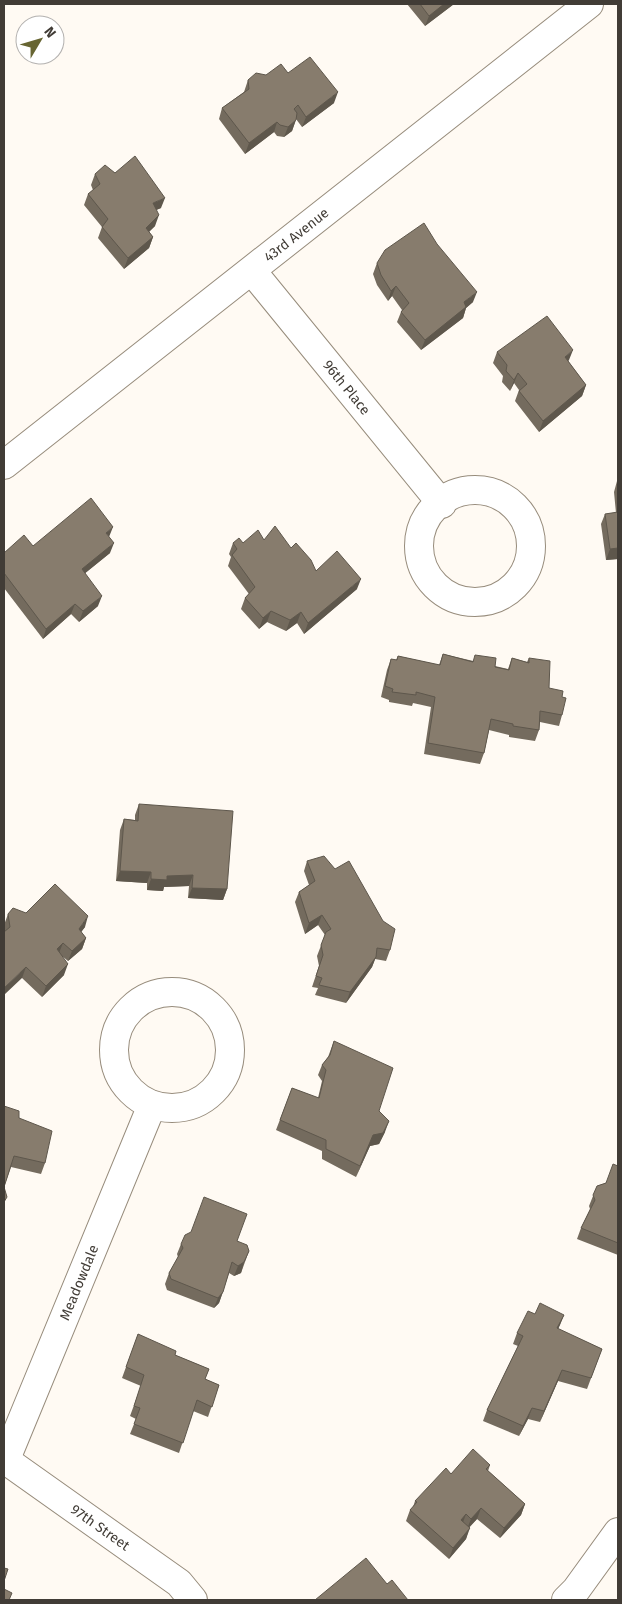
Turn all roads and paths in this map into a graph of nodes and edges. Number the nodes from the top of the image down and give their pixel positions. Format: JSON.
{"nodes":[{"id":1,"x":589,"y":4,"type":"edge"},
{"id":2,"x":252,"y":271,"type":"junction"},
{"id":3,"x":4,"y":465,"type":"edge"},
{"id":4,"x":442,"y":504,"type":"junction"},
{"id":5,"x":152,"y":1105,"type":"junction"},
{"id":6,"x":5,"y":1459,"type":"edge"},
{"id":7,"x":618,"y":1532,"type":"edge"},
{"id":8,"x":192,"y":1600,"type":"edge"},
{"id":9,"x":566,"y":1600,"type":"edge"}],
"edges":[{"from":1,"to":2,"type":"street","name":"43rd Avenue"},
{"from":2,"to":3,"type":"street","name":"43rd Avenue"},
{"from":2,"to":4,"type":"street","name":"96th Place"},
{"from":4,"to":4,"type":"street"},
{"from":5,"to":5,"type":"street"},
{"from":5,"to":6,"type":"street","name":"Meadowdale"},
{"from":6,"to":8,"type":"street","name":"97th Street"},
{"from":7,"to":9,"type":"street"}]}
